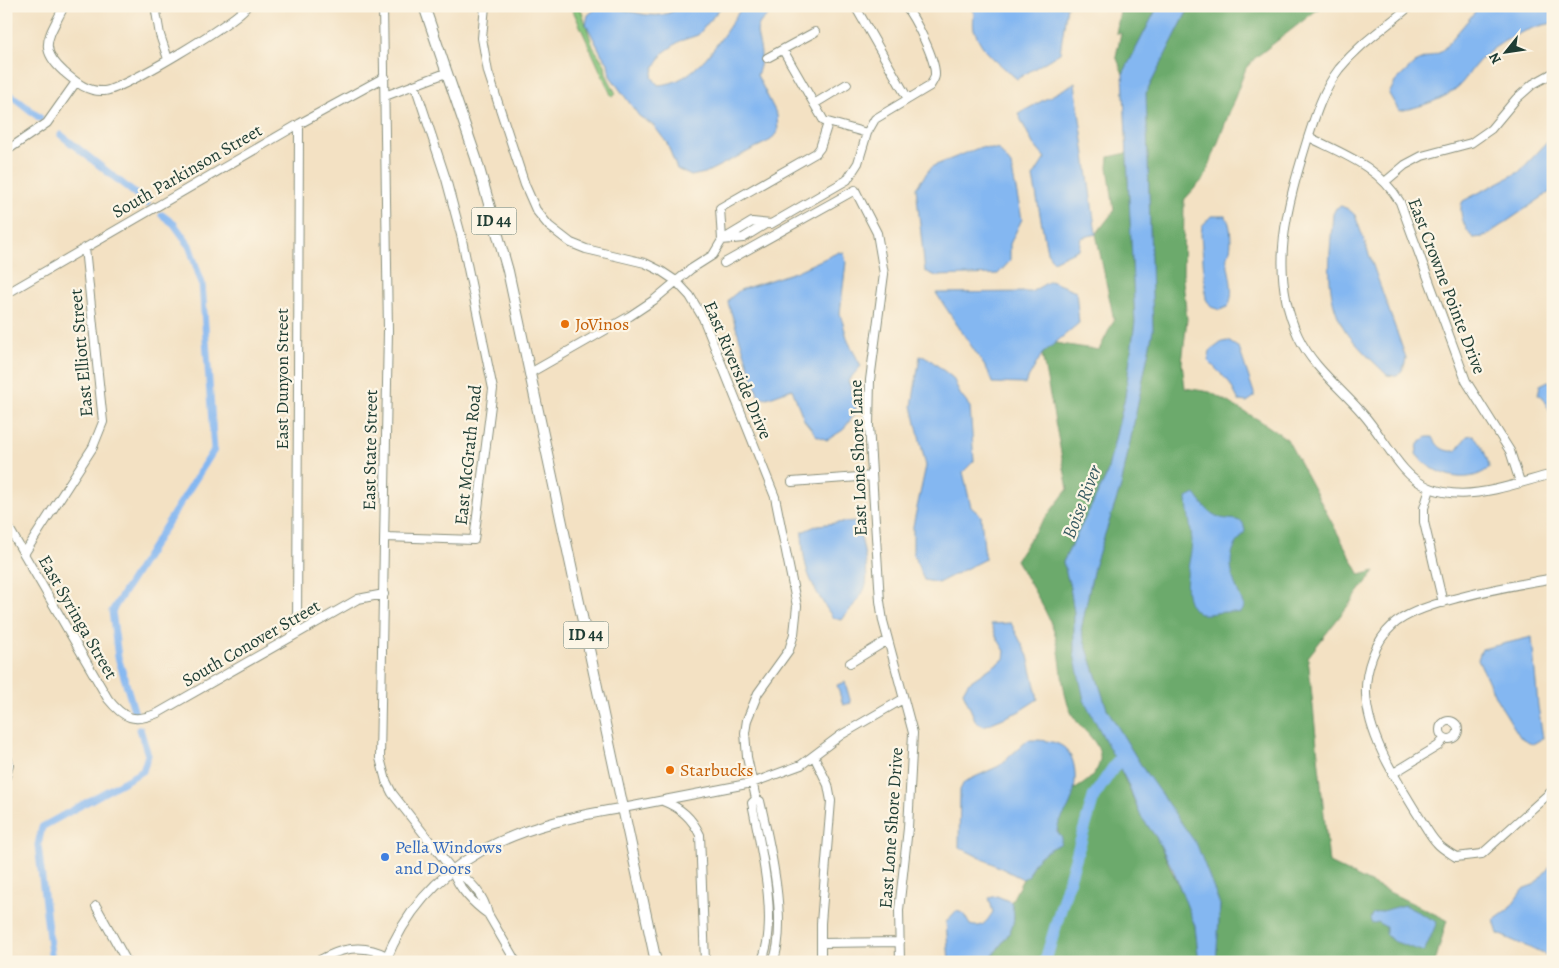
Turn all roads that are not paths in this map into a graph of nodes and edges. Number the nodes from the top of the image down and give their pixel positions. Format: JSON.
{"nodes":[{"id":1,"x":64,"y":6,"type":"edge"},
{"id":2,"x":155,"y":6,"type":"edge"},
{"id":3,"x":247,"y":6,"type":"edge"},
{"id":4,"x":383,"y":6,"type":"edge"},
{"id":5,"x":424,"y":6,"type":"edge"},
{"id":6,"x":485,"y":6,"type":"edge"},
{"id":7,"x":855,"y":6,"type":"edge"},
{"id":8,"x":904,"y":6,"type":"edge"},
{"id":9,"x":1410,"y":6,"type":"edge"},
{"id":10,"x":815,"y":32,"type":"dead end"},
{"id":11,"x":783,"y":50,"type":"junction"},
{"id":12,"x":767,"y":58,"type":"dead end"},
{"id":13,"x":168,"y":59,"type":"junction"},
{"id":14,"x":1553,"y":72,"type":"edge"},
{"id":15,"x":446,"y":73,"type":"junction"},
{"id":16,"x":385,"y":77,"type":"junction"},
{"id":17,"x":76,"y":82,"type":"junction"},
{"id":18,"x":847,"y":84,"type":"dead end"},
{"id":19,"x":415,"y":85,"type":"junction"},
{"id":20,"x":385,"y":96,"type":"junction"},
{"id":21,"x":908,"y":99,"type":"junction"},
{"id":22,"x":814,"y":104,"type":"junction"},
{"id":23,"x":828,"y":123,"type":"junction"},
{"id":24,"x":299,"y":124,"type":"junction"},
{"id":25,"x":867,"y":133,"type":"junction"},
{"id":26,"x":1309,"y":137,"type":"junction"},
{"id":27,"x":6,"y":151,"type":"edge"},
{"id":28,"x":1386,"y":181,"type":"junction"},
{"id":29,"x":722,"y":240,"type":"junction"},
{"id":30,"x":85,"y":248,"type":"junction"},
{"id":31,"x":724,"y":263,"type":"dead end"},
{"id":32,"x":676,"y":281,"type":"junction"},
{"id":33,"x":6,"y":294,"type":"edge"},
{"id":34,"x":530,"y":373,"type":"junction"},
{"id":35,"x":1553,"y":474,"type":"edge"},
{"id":36,"x":872,"y":476,"type":"junction"},
{"id":37,"x":792,"y":482,"type":"dead end"},
{"id":38,"x":1520,"y":482,"type":"junction"},
{"id":39,"x":1430,"y":489,"type":"junction"},
{"id":40,"x":6,"y":523,"type":"edge"},
{"id":41,"x":385,"y":537,"type":"junction"},
{"id":42,"x":24,"y":554,"type":"junction"},
{"id":43,"x":1553,"y":578,"type":"edge"},
{"id":44,"x":384,"y":594,"type":"junction"},
{"id":45,"x":1443,"y":603,"type":"junction"},
{"id":46,"x":297,"y":634,"type":"junction"},
{"id":47,"x":888,"y":640,"type":"junction"},
{"id":48,"x":850,"y":663,"type":"dead end"},
{"id":49,"x":903,"y":699,"type":"junction"},
{"id":50,"x":132,"y":718,"type":"joint"},
{"id":51,"x":1445,"y":738,"type":"dead end"},
{"id":52,"x":6,"y":753,"type":"edge"},
{"id":53,"x":814,"y":756,"type":"junction"},
{"id":54,"x":1392,"y":774,"type":"junction"},
{"id":55,"x":6,"y":777,"type":"edge"},
{"id":56,"x":752,"y":783,"type":"junction"},
{"id":57,"x":1553,"y":790,"type":"edge"},
{"id":58,"x":756,"y":799,"type":"junction"},
{"id":59,"x":662,"y":800,"type":"junction"},
{"id":60,"x":623,"y":808,"type":"junction"},
{"id":61,"x":453,"y":871,"type":"junction"},
{"id":62,"x":96,"y":906,"type":"dead end"},
{"id":63,"x":900,"y":942,"type":"junction"},
{"id":64,"x":821,"y":943,"type":"junction"},
{"id":65,"x":386,"y":959,"type":"edge"},
{"id":66,"x":127,"y":962,"type":"edge"},
{"id":67,"x":316,"y":962,"type":"edge"},
{"id":68,"x":516,"y":962,"type":"edge"},
{"id":69,"x":656,"y":962,"type":"edge"},
{"id":70,"x":705,"y":962,"type":"edge"},
{"id":71,"x":761,"y":962,"type":"edge"},
{"id":72,"x":773,"y":962,"type":"edge"},
{"id":73,"x":821,"y":962,"type":"edge"},
{"id":74,"x":900,"y":962,"type":"edge"}],
"edges":[{"from":1,"to":17,"type":"street"},
{"from":2,"to":13,"type":"street"},
{"from":3,"to":13,"type":"street"},
{"from":4,"to":16,"type":"street","name":"East State Street"},
{"from":5,"to":15,"type":"highway","number":"ID 44"},
{"from":6,"to":32,"type":"street","name":"East Riverside Drive"},
{"from":7,"to":21,"type":"street"},
{"from":8,"to":21,"type":"street"},
{"from":9,"to":26,"type":"street"},
{"from":10,"to":11,"type":"street"},
{"from":11,"to":12,"type":"street"},
{"from":11,"to":22,"type":"street"},
{"from":13,"to":17,"type":"street"},
{"from":14,"to":28,"type":"street"},
{"from":15,"to":19,"type":"street"},
{"from":15,"to":34,"type":"highway","number":"ID 44"},
{"from":16,"to":20,"type":"street","name":"East State Street"},
{"from":16,"to":24,"type":"street","name":"South Parkinson Street"},
{"from":17,"to":27,"type":"street"},
{"from":18,"to":22,"type":"street"},
{"from":19,"to":20,"type":"street"},
{"from":19,"to":41,"type":"street","name":"East McGrath Road"},
{"from":20,"to":41,"type":"street","name":"East State Street"},
{"from":21,"to":25,"type":"street"},
{"from":22,"to":23,"type":"street"},
{"from":23,"to":25,"type":"street"},
{"from":23,"to":29,"type":"street"},
{"from":24,"to":30,"type":"street","name":"South Parkinson Street"},
{"from":24,"to":46,"type":"street","name":"East Dunyon Street"},
{"from":25,"to":29,"type":"street"},
{"from":26,"to":28,"type":"street","name":"East Crowne Pointe Drive"},
{"from":26,"to":39,"type":"street"},
{"from":28,"to":38,"type":"street","name":"East Crowne Pointe Drive"},
{"from":29,"to":32,"type":"street"},
{"from":30,"to":33,"type":"street","name":"South Parkinson Street"},
{"from":30,"to":42,"type":"street","name":"East Elliott Street"},
{"from":31,"to":36,"type":"street","name":"East Lone Shore Lane"},
{"from":32,"to":34,"type":"street"},
{"from":32,"to":56,"type":"street","name":"East Riverside Drive"},
{"from":34,"to":60,"type":"highway","number":"ID 44"},
{"from":35,"to":38,"type":"street"},
{"from":36,"to":37,"type":"street"},
{"from":36,"to":47,"type":"street","name":"East Lone Shore Lane"},
{"from":38,"to":39,"type":"street"},
{"from":39,"to":45,"type":"street"},
{"from":40,"to":42,"type":"street","name":"East Syringa Street"},
{"from":41,"to":44,"type":"street","name":"East State Street"},
{"from":42,"to":50,"type":"street","name":"East Syringa Street"},
{"from":43,"to":45,"type":"street"},
{"from":44,"to":46,"type":"street","name":"South Conover Street"},
{"from":44,"to":61,"type":"street","name":"East State Street"},
{"from":45,"to":54,"type":"street"},
{"from":46,"to":50,"type":"street","name":"South Conover Street"},
{"from":47,"to":48,"type":"street"},
{"from":47,"to":49,"type":"street","name":"East Lone Shore Lane"},
{"from":49,"to":53,"type":"street"},
{"from":49,"to":63,"type":"street","name":"East Lone Shore Drive"},
{"from":51,"to":54,"type":"street"},
{"from":52,"to":55,"type":"street"},
{"from":53,"to":56,"type":"street"},
{"from":53,"to":64,"type":"street"},
{"from":54,"to":57,"type":"street"},
{"from":56,"to":58,"type":"street","name":"East Riverside Drive"},
{"from":56,"to":59,"type":"street"},
{"from":58,"to":71,"type":"street","name":"East Riverside Drive"},
{"from":58,"to":72,"type":"street","name":"East Riverside Drive"},
{"from":59,"to":60,"type":"street"},
{"from":59,"to":70,"type":"street"},
{"from":60,"to":61,"type":"main road"},
{"from":60,"to":69,"type":"highway","number":"ID 44"},
{"from":61,"to":65,"type":"main road"},
{"from":61,"to":68,"type":"street","name":"East State Street"},
{"from":62,"to":66,"type":"street"},
{"from":63,"to":64,"type":"street"},
{"from":63,"to":74,"type":"street","name":"East Lone Shore Drive"},
{"from":64,"to":73,"type":"street"},
{"from":65,"to":67,"type":"street"}]}
